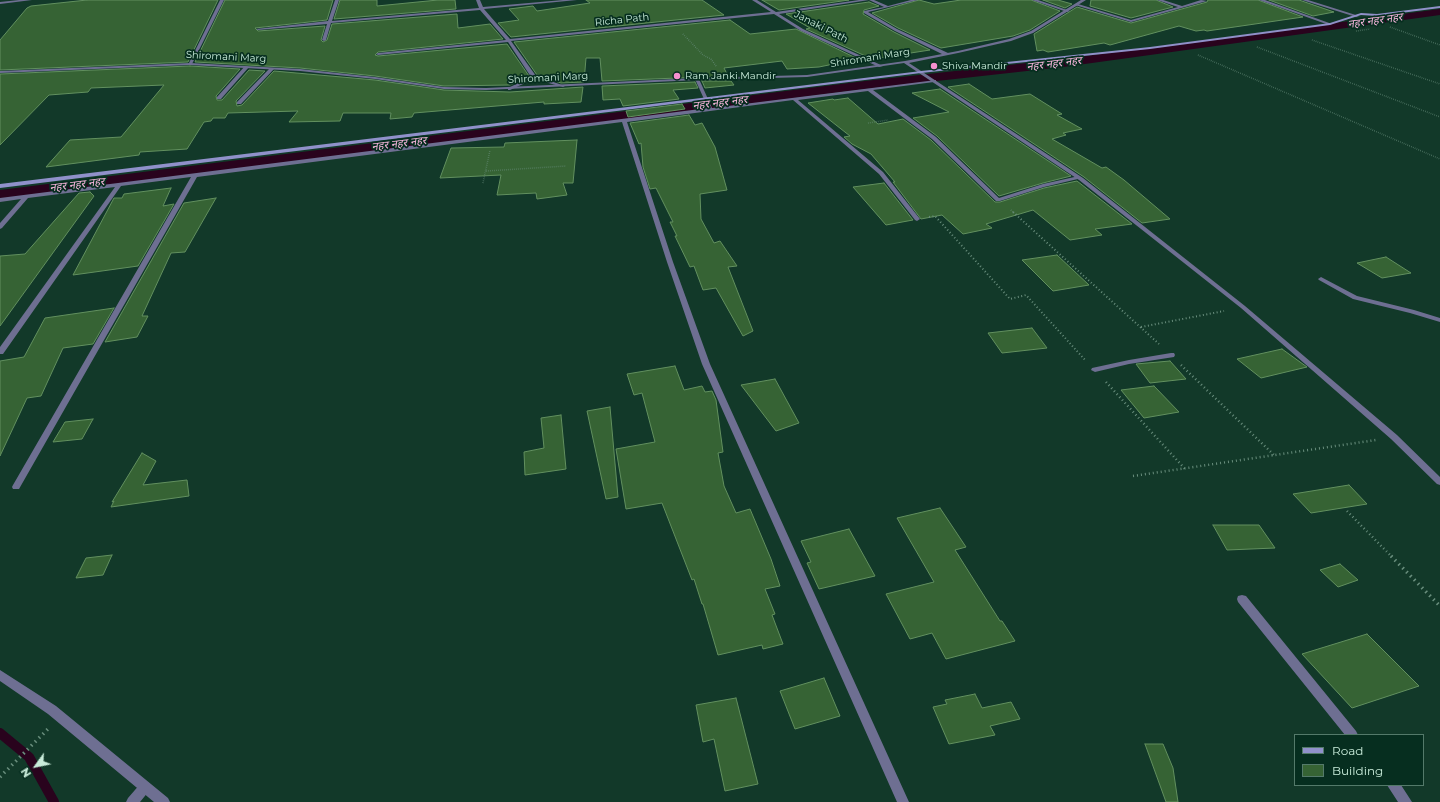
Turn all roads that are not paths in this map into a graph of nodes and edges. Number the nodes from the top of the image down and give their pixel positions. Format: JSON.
{"nodes":[{"id":1,"x":30,"y":0,"type":"edge"},
{"id":2,"x":222,"y":0,"type":"edge"},
{"id":3,"x":337,"y":0,"type":"edge"},
{"id":4,"x":478,"y":0,"type":"edge"},
{"id":5,"x":575,"y":0,"type":"edge"},
{"id":6,"x":754,"y":0,"type":"edge"},
{"id":7,"x":867,"y":0,"type":"edge"},
{"id":8,"x":871,"y":0,"type":"edge"},
{"id":9,"x":916,"y":0,"type":"edge"},
{"id":10,"x":1034,"y":0,"type":"edge"},
{"id":11,"x":1084,"y":0,"type":"edge"},
{"id":12,"x":1159,"y":0,"type":"edge"},
{"id":13,"x":1203,"y":0,"type":"edge"},
{"id":14,"x":1261,"y":0,"type":"edge"},
{"id":15,"x":1304,"y":0,"type":"edge"},
{"id":16,"x":0,"y":3,"type":"edge"},
{"id":17,"x":1077,"y":5,"type":"junction"},
{"id":18,"x":888,"y":7,"type":"junction"},
{"id":19,"x":1181,"y":7,"type":"junction"},
{"id":20,"x":1440,"y":7,"type":"edge"},
{"id":21,"x":481,"y":8,"type":"junction"},
{"id":22,"x":1068,"y":11,"type":"junction"},
{"id":23,"x":776,"y":13,"type":"junction"},
{"id":24,"x":1357,"y":16,"type":"junction"},
{"id":25,"x":331,"y":23,"type":"junction"},
{"id":26,"x":1330,"y":24,"type":"junction"},
{"id":27,"x":258,"y":29,"type":"dead end"},
{"id":28,"x":324,"y":40,"type":"dead end"},
{"id":29,"x":509,"y":41,"type":"junction"},
{"id":30,"x":378,"y":54,"type":"dead end"},
{"id":31,"x":946,"y":54,"type":"junction"},
{"id":32,"x":905,"y":62,"type":"junction"},
{"id":33,"x":190,"y":64,"type":"junction"},
{"id":34,"x":881,"y":66,"type":"junction"},
{"id":35,"x":248,"y":67,"type":"junction"},
{"id":36,"x":272,"y":69,"type":"junction"},
{"id":37,"x":0,"y":72,"type":"edge"},
{"id":38,"x":920,"y":72,"type":"junction"},
{"id":39,"x":534,"y":77,"type":"junction"},
{"id":40,"x":697,"y":79,"type":"junction"},
{"id":41,"x":934,"y":80,"type":"junction"},
{"id":42,"x":563,"y":86,"type":"junction"},
{"id":43,"x":510,"y":89,"type":"junction"},
{"id":44,"x":868,"y":89,"type":"junction"},
{"id":45,"x":219,"y":98,"type":"dead end"},
{"id":46,"x":706,"y":98,"type":"junction"},
{"id":47,"x":794,"y":99,"type":"junction"},
{"id":48,"x":239,"y":103,"type":"dead end"},
{"id":49,"x":711,"y":110,"type":"junction"},
{"id":50,"x":624,"y":121,"type":"junction"},
{"id":51,"x":195,"y":175,"type":"junction"},
{"id":52,"x":1079,"y":178,"type":"junction"},
{"id":53,"x":118,"y":185,"type":"junction"},
{"id":54,"x":0,"y":186,"type":"edge"},
{"id":55,"x":26,"y":197,"type":"junction"},
{"id":56,"x":0,"y":200,"type":"edge"},
{"id":57,"x":917,"y":219,"type":"road end"},
{"id":58,"x":0,"y":227,"type":"edge"},
{"id":59,"x":1321,"y":279,"type":"dead end"},
{"id":60,"x":1440,"y":320,"type":"edge"},
{"id":61,"x":0,"y":352,"type":"edge"},
{"id":62,"x":1171,"y":355,"type":"road end"},
{"id":63,"x":1095,"y":370,"type":"road end"},
{"id":64,"x":1440,"y":482,"type":"edge"},
{"id":65,"x":16,"y":487,"type":"dead end"},
{"id":66,"x":1242,"y":600,"type":"dead end"},
{"id":67,"x":0,"y":675,"type":"edge"},
{"id":68,"x":1351,"y":734,"type":"edge"},
{"id":69,"x":1394,"y":786,"type":"edge"},
{"id":70,"x":145,"y":787,"type":"junction"},
{"id":71,"x":132,"y":802,"type":"edge"},
{"id":72,"x":164,"y":802,"type":"edge"},
{"id":73,"x":903,"y":802,"type":"edge"},
{"id":74,"x":1406,"y":802,"type":"edge"}],
"edges":[{"from":1,"to":16,"type":"street"},
{"from":2,"to":33,"type":"street"},
{"from":3,"to":25,"type":"street"},
{"from":4,"to":21,"type":"street"},
{"from":5,"to":21,"type":"street"},
{"from":6,"to":23,"type":"street","name":"Janaki Path"},
{"from":7,"to":23,"type":"street","name":"Richa Path"},
{"from":8,"to":18,"type":"street"},
{"from":9,"to":18,"type":"street"},
{"from":10,"to":22,"type":"street"},
{"from":11,"to":17,"type":"street","name":"Shiromani Marg"},
{"from":12,"to":19,"type":"street"},
{"from":13,"to":19,"type":"street"},
{"from":14,"to":26,"type":"street"},
{"from":15,"to":24,"type":"street"},
{"from":17,"to":19,"type":"street"},
{"from":17,"to":22,"type":"street","name":"Shiromani Marg"},
{"from":18,"to":31,"type":"street"},
{"from":20,"to":24,"type":"main road"},
{"from":21,"to":25,"type":"street"},
{"from":21,"to":29,"type":"street"},
{"from":22,"to":31,"type":"street","name":"Shiromani Marg"},
{"from":23,"to":29,"type":"street","name":"Richa Path"},
{"from":23,"to":34,"type":"street","name":"Janaki Path"},
{"from":24,"to":26,"type":"main road"},
{"from":25,"to":27,"type":"street"},
{"from":25,"to":28,"type":"street"},
{"from":26,"to":38,"type":"main road"},
{"from":29,"to":30,"type":"street","name":"Richa Path"},
{"from":29,"to":39,"type":"street"},
{"from":31,"to":32,"type":"street","name":"Shiromani Marg"},
{"from":32,"to":34,"type":"street","name":"Shiromani Marg"},
{"from":32,"to":38,"type":"street"},
{"from":33,"to":35,"type":"street","name":"Shiromani Marg"},
{"from":33,"to":37,"type":"street","name":"Shiromani Marg"},
{"from":34,"to":40,"type":"street","name":"Shiromani Marg"},
{"from":35,"to":36,"type":"street","name":"Shiromani Marg"},
{"from":35,"to":45,"type":"street"},
{"from":36,"to":43,"type":"street","name":"Shiromani Marg"},
{"from":36,"to":48,"type":"street"},
{"from":38,"to":41,"type":"street"},
{"from":38,"to":46,"type":"main road"},
{"from":39,"to":42,"type":"street"},
{"from":39,"to":43,"type":"street"},
{"from":40,"to":42,"type":"street","name":"Shiromani Marg"},
{"from":40,"to":46,"type":"street"},
{"from":41,"to":44,"type":"street"},
{"from":41,"to":52,"type":"street"},
{"from":42,"to":43,"type":"street","name":"Shiromani Marg"},
{"from":44,"to":47,"type":"street"},
{"from":44,"to":52,"type":"street"},
{"from":46,"to":49,"type":"street"},
{"from":46,"to":54,"type":"main road"},
{"from":47,"to":49,"type":"street"},
{"from":47,"to":57,"type":"street"},
{"from":49,"to":50,"type":"street"},
{"from":50,"to":51,"type":"street"},
{"from":50,"to":73,"type":"street"},
{"from":51,"to":53,"type":"street"},
{"from":51,"to":65,"type":"street"},
{"from":52,"to":64,"type":"street"},
{"from":53,"to":55,"type":"street"},
{"from":53,"to":61,"type":"street"},
{"from":55,"to":56,"type":"street"},
{"from":55,"to":58,"type":"street"},
{"from":59,"to":60,"type":"street"},
{"from":62,"to":63,"type":"street"},
{"from":66,"to":68,"type":"street"},
{"from":67,"to":70,"type":"street"},
{"from":69,"to":74,"type":"street"},
{"from":70,"to":71,"type":"street"},
{"from":70,"to":72,"type":"street"}]}
